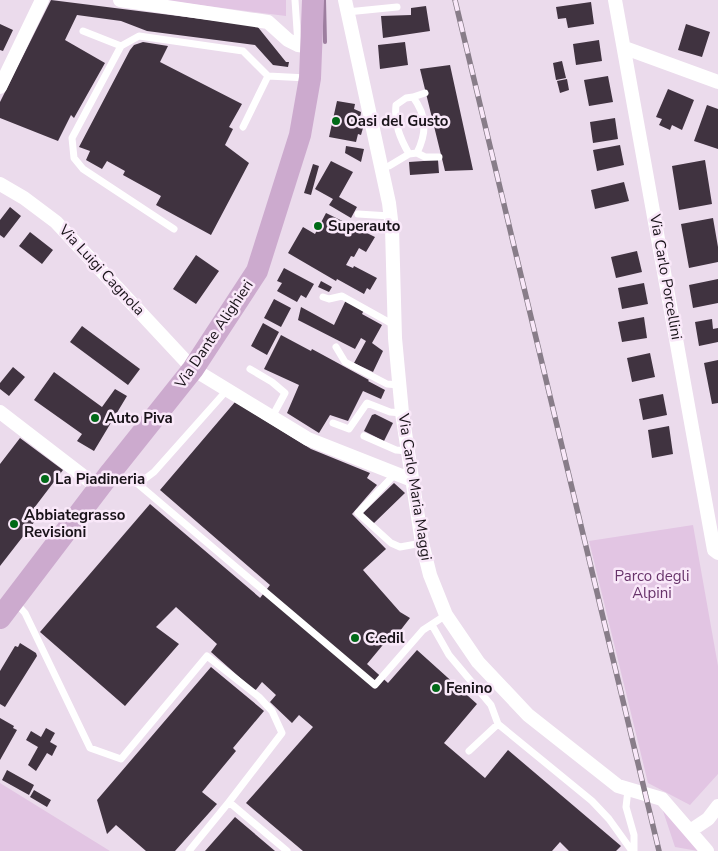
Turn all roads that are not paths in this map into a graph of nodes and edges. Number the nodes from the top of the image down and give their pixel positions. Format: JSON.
{"nodes":[{"id":1,"x":42,"y":0,"type":"edge"},
{"id":2,"x":120,"y":0,"type":"edge"},
{"id":3,"x":295,"y":0,"type":"edge"},
{"id":4,"x":313,"y":0,"type":"edge"},
{"id":5,"x":615,"y":0,"type":"edge"},
{"id":6,"x":346,"y":6,"type":"edge"},
{"id":7,"x":397,"y":7,"type":"dead end"},
{"id":8,"x":83,"y":31,"type":"dead end"},
{"id":9,"x":120,"y":46,"type":"junction"},
{"id":10,"x":305,"y":46,"type":"junction"},
{"id":11,"x":625,"y":48,"type":"junction"},
{"id":12,"x":268,"y":76,"type":"junction"},
{"id":13,"x":310,"y":78,"type":"junction"},
{"id":14,"x":718,"y":82,"type":"edge"},
{"id":15,"x":0,"y":87,"type":"edge"},
{"id":16,"x":425,"y":93,"type":"dead end"},
{"id":17,"x":413,"y":97,"type":"junction"},
{"id":18,"x":243,"y":127,"type":"dead end"},
{"id":19,"x":413,"y":154,"type":"junction"},
{"id":20,"x":440,"y":157,"type":"dead end"},
{"id":21,"x":382,"y":168,"type":"junction"},
{"id":22,"x":0,"y":184,"type":"edge"},
{"id":23,"x":358,"y":214,"type":"dead end"},
{"id":24,"x":390,"y":216,"type":"junction"},
{"id":25,"x":174,"y":229,"type":"dead end"},
{"id":26,"x":323,"y":297,"type":"dead end"},
{"id":27,"x":395,"y":325,"type":"junction"},
{"id":28,"x":336,"y":347,"type":"dead end"},
{"id":29,"x":193,"y":369,"type":"junction"},
{"id":30,"x":250,"y":369,"type":"dead end"},
{"id":31,"x":399,"y":385,"type":"junction"},
{"id":32,"x":227,"y":390,"type":"junction"},
{"id":33,"x":0,"y":412,"type":"edge"},
{"id":34,"x":402,"y":413,"type":"junction"},
{"id":35,"x":272,"y":417,"type":"junction"},
{"id":36,"x":333,"y":423,"type":"dead end"},
{"id":37,"x":364,"y":436,"type":"dead end"},
{"id":38,"x":408,"y":451,"type":"junction"},
{"id":39,"x":396,"y":474,"type":"junction"},
{"id":40,"x":412,"y":480,"type":"junction"},
{"id":41,"x":105,"y":481,"type":"junction"},
{"id":42,"x":138,"y":484,"type":"junction"},
{"id":43,"x":422,"y":543,"type":"junction"},
{"id":44,"x":718,"y":553,"type":"edge"},
{"id":45,"x":7,"y":609,"type":"edge"},
{"id":46,"x":446,"y":615,"type":"junction"},
{"id":47,"x":432,"y":625,"type":"junction"},
{"id":48,"x":498,"y":724,"type":"junction"},
{"id":49,"x":469,"y":751,"type":"dead end"},
{"id":50,"x":628,"y":790,"type":"junction"},
{"id":51,"x":229,"y":802,"type":"junction"},
{"id":52,"x":718,"y":806,"type":"edge"},
{"id":53,"x":690,"y":831,"type":"junction"},
{"id":54,"x":190,"y":851,"type":"edge"},
{"id":55,"x":287,"y":851,"type":"edge"},
{"id":56,"x":633,"y":851,"type":"edge"},
{"id":57,"x":707,"y":851,"type":"edge"}],
"edges":[{"from":1,"to":15,"type":"street"},
{"from":2,"to":10,"type":"street"},
{"from":3,"to":10,"type":"lane"},
{"from":4,"to":10,"type":"main road","name":"Via Dante Alighieri"},
{"from":5,"to":11,"type":"street","name":"Via Carlo Porcellini"},
{"from":6,"to":7,"type":"lane"},
{"from":6,"to":21,"type":"street","name":"Via Carlo Maria Maggi"},
{"from":8,"to":9,"type":"lane"},
{"from":9,"to":12,"type":"lane"},
{"from":9,"to":25,"type":"lane"},
{"from":10,"to":13,"type":"main road","name":"Via Dante Alighieri"},
{"from":11,"to":14,"type":"street"},
{"from":11,"to":44,"type":"street","name":"Via Carlo Porcellini"},
{"from":12,"to":13,"type":"lane"},
{"from":12,"to":18,"type":"lane"},
{"from":13,"to":29,"type":"main road","name":"Via Dante Alighieri"},
{"from":16,"to":17,"type":"lane"},
{"from":17,"to":19,"type":"lane"},
{"from":17,"to":19,"type":"lane"},
{"from":19,"to":20,"type":"lane"},
{"from":19,"to":21,"type":"lane"},
{"from":21,"to":24,"type":"street","name":"Via Carlo Maria Maggi"},
{"from":22,"to":29,"type":"street","name":"Via Luigi Cagnola"},
{"from":23,"to":24,"type":"lane"},
{"from":24,"to":27,"type":"street","name":"Via Carlo Maria Maggi"},
{"from":26,"to":27,"type":"lane"},
{"from":27,"to":31,"type":"street","name":"Via Carlo Maria Maggi"},
{"from":28,"to":31,"type":"lane"},
{"from":29,"to":32,"type":"street","name":"Via Luigi Cagnola"},
{"from":29,"to":41,"type":"main road","name":"Via Dante Alighieri"},
{"from":30,"to":35,"type":"lane"},
{"from":31,"to":34,"type":"street","name":"Via Carlo Maria Maggi"},
{"from":32,"to":35,"type":"street","name":"Via Luigi Cagnola"},
{"from":32,"to":42,"type":"lane"},
{"from":33,"to":41,"type":"street"},
{"from":34,"to":36,"type":"lane"},
{"from":34,"to":38,"type":"street","name":"Via Carlo Maria Maggi"},
{"from":35,"to":39,"type":"street","name":"Via Luigi Cagnola"},
{"from":37,"to":38,"type":"lane"},
{"from":38,"to":40,"type":"street","name":"Via Carlo Maria Maggi"},
{"from":39,"to":40,"type":"street","name":"Via Luigi Cagnola"},
{"from":39,"to":43,"type":"lane"},
{"from":40,"to":43,"type":"street","name":"Via Carlo Maria Maggi"},
{"from":41,"to":42,"type":"lane"},
{"from":41,"to":45,"type":"main road","name":"Via Dante Alighieri"},
{"from":42,"to":47,"type":"lane"},
{"from":43,"to":46,"type":"street","name":"Via Carlo Maria Maggi"},
{"from":45,"to":51,"type":"lane"},
{"from":46,"to":47,"type":"lane"},
{"from":46,"to":50,"type":"street","name":"Via Carlo Maria Maggi"},
{"from":47,"to":48,"type":"lane"},
{"from":48,"to":49,"type":"lane"},
{"from":48,"to":56,"type":"lane"},
{"from":50,"to":53,"type":"street","name":"Via Carlo Maria Maggi"},
{"from":50,"to":56,"type":"lane"},
{"from":51,"to":54,"type":"lane"},
{"from":51,"to":55,"type":"lane"},
{"from":52,"to":53,"type":"street"},
{"from":53,"to":57,"type":"street","name":"Via Carlo Maria Maggi"}]}
